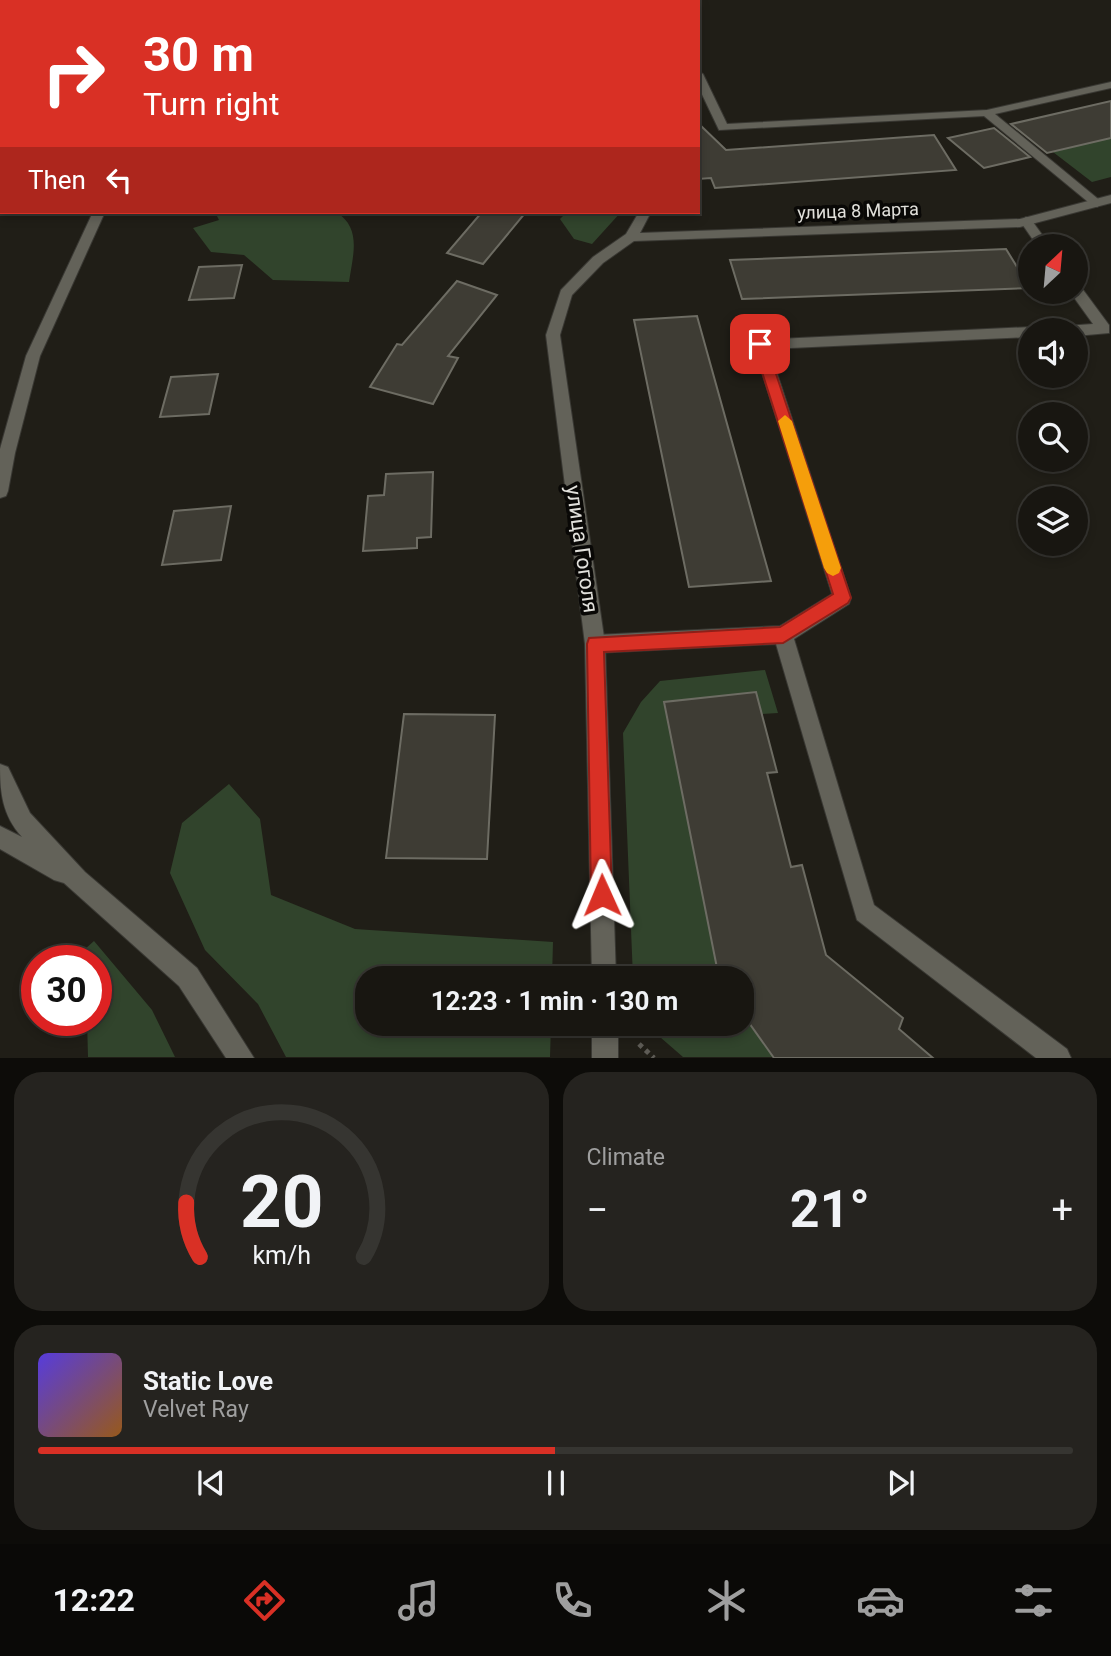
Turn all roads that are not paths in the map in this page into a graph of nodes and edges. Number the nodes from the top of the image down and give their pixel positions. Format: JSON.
{"nodes":[{"id":1,"x":700,"y":78,"type":"edge"},
{"id":2,"x":1111,"y":85,"type":"edge"},
{"id":3,"x":987,"y":113,"type":"junction"},
{"id":4,"x":1111,"y":199,"type":"edge"},
{"id":5,"x":1097,"y":203,"type":"junction"},
{"id":6,"x":98,"y":214,"type":"edge"},
{"id":7,"x":644,"y":214,"type":"edge"},
{"id":8,"x":1026,"y":221,"type":"junction"},
{"id":9,"x":1036,"y":234,"type":"edge"},
{"id":10,"x":631,"y":237,"type":"junction"},
{"id":11,"x":1086,"y":304,"type":"edge"},
{"id":12,"x":1088,"y":330,"type":"edge"},
{"id":13,"x":1018,"y":333,"type":"edge"},
{"id":14,"x":0,"y":491,"type":"edge"},
{"id":15,"x":783,"y":635,"type":"junction"},
{"id":16,"x":595,"y":644,"type":"junction"},
{"id":17,"x":0,"y":775,"type":"edge"},
{"id":18,"x":0,"y":837,"type":"edge"},
{"id":19,"x":77,"y":880,"type":"junction"},
{"id":20,"x":604,"y":966,"type":"edge"},
{"id":21,"x":605,"y":1036,"type":"edge"},
{"id":22,"x":240,"y":1058,"type":"edge"},
{"id":23,"x":605,"y":1058,"type":"edge"},
{"id":24,"x":1058,"y":1058,"type":"edge"}],
"edges":[{"from":1,"to":3,"type":"street"},
{"from":2,"to":3,"type":"street"},
{"from":3,"to":5,"type":"street"},
{"from":4,"to":5,"type":"street","name":"улица 8 Марта"},
{"from":5,"to":8,"type":"street","name":"улица 8 Марта"},
{"from":6,"to":14,"type":"street"},
{"from":7,"to":10,"type":"street"},
{"from":8,"to":9,"type":"street"},
{"from":8,"to":10,"type":"street","name":"улица 8 Марта"},
{"from":10,"to":16,"type":"street","name":"улица Гоголя"},
{"from":11,"to":12,"type":"street"},
{"from":13,"to":15,"type":"street"},
{"from":15,"to":16,"type":"street"},
{"from":15,"to":24,"type":"street"},
{"from":16,"to":20,"type":"street","name":"улица Гоголя"},
{"from":17,"to":19,"type":"street"},
{"from":18,"to":19,"type":"street"},
{"from":19,"to":22,"type":"street"},
{"from":21,"to":23,"type":"street"}]}
